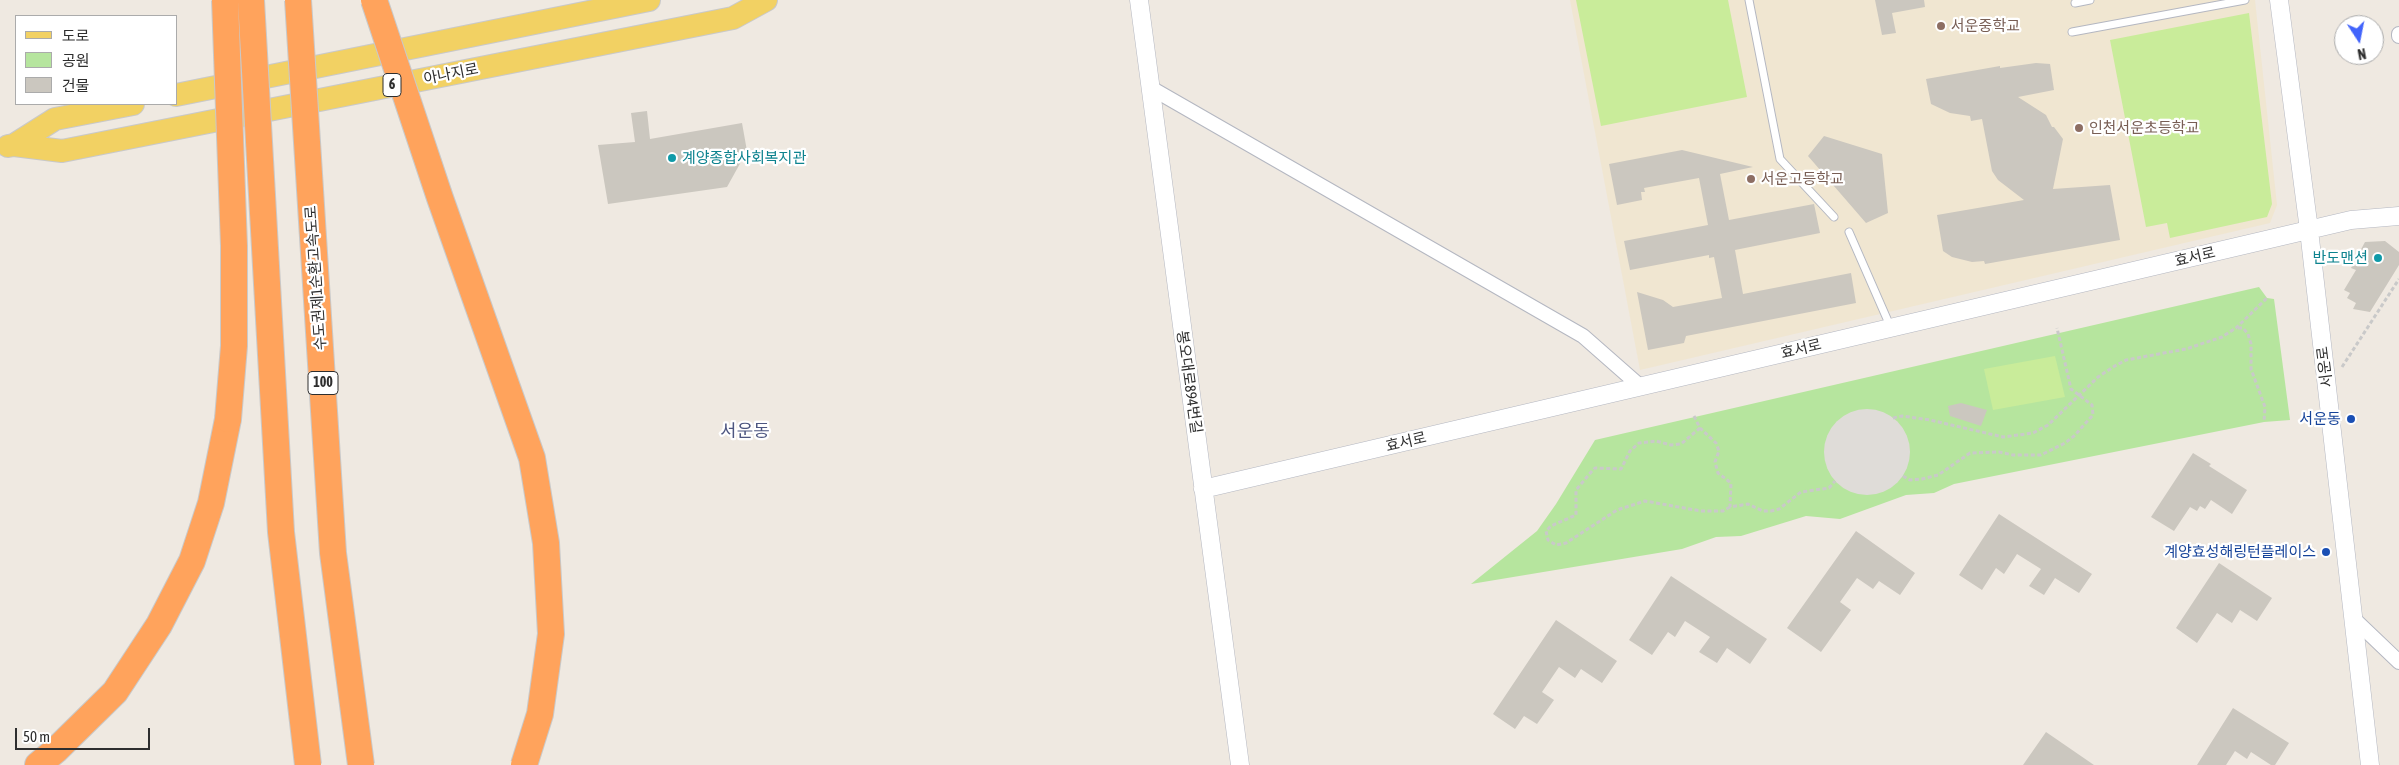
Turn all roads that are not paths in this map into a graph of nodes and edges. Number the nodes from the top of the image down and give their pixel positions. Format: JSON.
{"nodes":[{"id":1,"x":225,"y":0,"type":"edge"},
{"id":2,"x":251,"y":0,"type":"edge"},
{"id":3,"x":298,"y":0,"type":"edge"},
{"id":4,"x":374,"y":0,"type":"edge"},
{"id":5,"x":649,"y":0,"type":"edge"},
{"id":6,"x":766,"y":0,"type":"edge"},
{"id":7,"x":1139,"y":0,"type":"edge"},
{"id":8,"x":1750,"y":0,"type":"edge"},
{"id":9,"x":2090,"y":0,"type":"edge"},
{"id":10,"x":2245,"y":0,"type":"edge"},
{"id":11,"x":2279,"y":0,"type":"edge"},
{"id":12,"x":2075,"y":3,"type":"dead end"},
{"id":13,"x":2072,"y":32,"type":"dead end"},
{"id":14,"x":1151,"y":88,"type":"junction"},
{"id":15,"x":178,"y":95,"type":"edge"},
{"id":16,"x":128,"y":105,"type":"edge"},
{"id":17,"x":7,"y":146,"type":"edge"},
{"id":18,"x":2399,"y":216,"type":"edge"},
{"id":19,"x":1834,"y":217,"type":"dead end"},
{"id":20,"x":2309,"y":230,"type":"junction"},
{"id":21,"x":1849,"y":232,"type":"dead end"},
{"id":22,"x":1891,"y":328,"type":"junction"},
{"id":23,"x":1641,"y":387,"type":"junction"},
{"id":24,"x":1204,"y":490,"type":"junction"},
{"id":25,"x":2354,"y":619,"type":"junction"},
{"id":26,"x":2399,"y":662,"type":"edge"},
{"id":27,"x":38,"y":765,"type":"edge"},
{"id":28,"x":308,"y":765,"type":"edge"},
{"id":29,"x":360,"y":765,"type":"edge"},
{"id":30,"x":524,"y":765,"type":"edge"},
{"id":31,"x":1240,"y":765,"type":"edge"},
{"id":32,"x":2370,"y":765,"type":"edge"}],
"edges":[{"from":1,"to":27,"type":"highway","bridge":true},
{"from":2,"to":28,"type":"highway","bridge":true},
{"from":3,"to":29,"type":"highway","name":"수도권제1순환고속도로","number":"100","bridge":true},
{"from":4,"to":30,"type":"highway","bridge":true},
{"from":5,"to":15,"type":"main road","number":"6"},
{"from":6,"to":17,"type":"main road","name":"아나지로","number":"6"},
{"from":7,"to":14,"type":"street","name":"봉오대로894번길"},
{"from":8,"to":19,"type":"lane"},
{"from":9,"to":12,"type":"lane"},
{"from":10,"to":13,"type":"lane"},
{"from":11,"to":20,"type":"street","name":"서운로"},
{"from":14,"to":23,"type":"street"},
{"from":14,"to":24,"type":"street","name":"봉오대로894번길"},
{"from":16,"to":17,"type":"main road","name":"아나지로","number":"6"},
{"from":18,"to":20,"type":"street","name":"효서로"},
{"from":20,"to":22,"type":"street","name":"효서로"},
{"from":20,"to":25,"type":"street","name":"서운로"},
{"from":21,"to":22,"type":"lane"},
{"from":22,"to":23,"type":"street","name":"효서로"},
{"from":23,"to":24,"type":"street","name":"효서로"},
{"from":24,"to":31,"type":"street","name":"봉오대로894번길"},
{"from":25,"to":26,"type":"street"},
{"from":25,"to":32,"type":"street","name":"서운로"}]}
